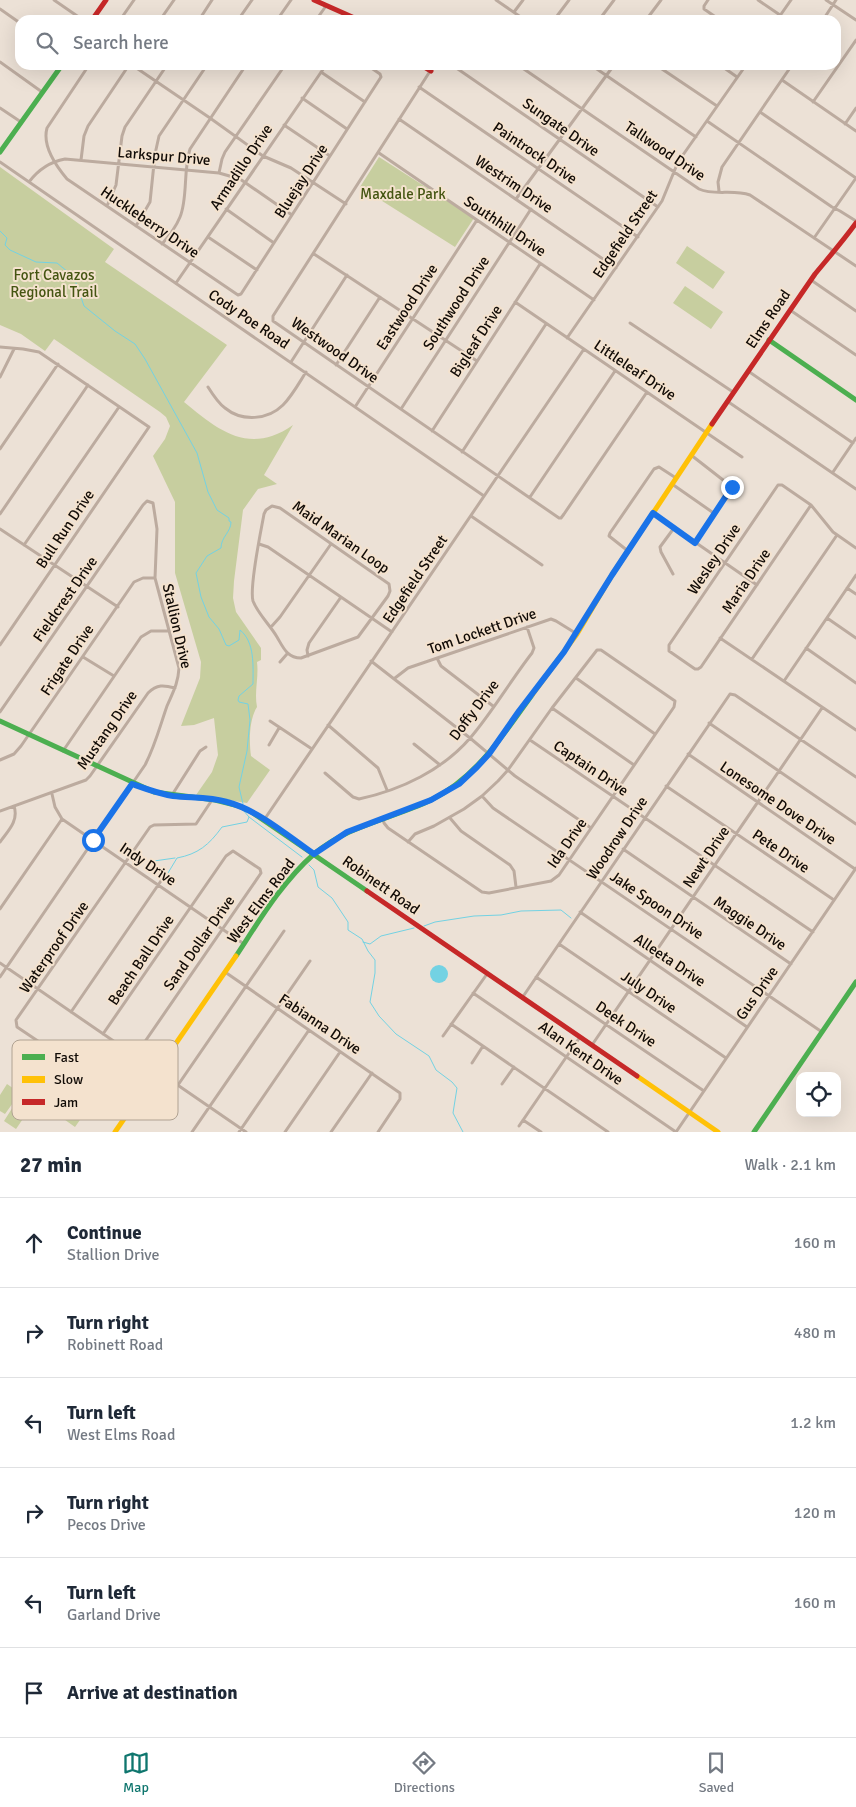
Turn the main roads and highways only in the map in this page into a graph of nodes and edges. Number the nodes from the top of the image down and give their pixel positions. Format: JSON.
{"nodes":[{"id":1,"x":106,"y":0,"type":"edge"},
{"id":2,"x":314,"y":0,"type":"edge"},
{"id":3,"x":96,"y":15,"type":"edge"},
{"id":4,"x":346,"y":15,"type":"edge"},
{"id":5,"x":58,"y":70,"type":"edge"},
{"id":6,"x":0,"y":152,"type":"edge"},
{"id":7,"x":856,"y":222,"type":"edge"},
{"id":8,"x":769,"y":340,"type":"junction"},
{"id":9,"x":856,"y":400,"type":"edge"},
{"id":10,"x":706,"y":432,"type":"joint"},
{"id":11,"x":0,"y":721,"type":"edge"},
{"id":12,"x":314,"y":854,"type":"junction"},
{"id":13,"x":856,"y":982,"type":"edge"},
{"id":14,"x":178,"y":1040,"type":"edge"},
{"id":15,"x":123,"y":1120,"type":"edge"},
{"id":16,"x":115,"y":1132,"type":"edge"},
{"id":17,"x":718,"y":1132,"type":"edge"},
{"id":18,"x":754,"y":1132,"type":"edge"}],
"edges":[{"from":1,"to":3,"type":"main road"},
{"from":2,"to":4,"type":"main road"},
{"from":5,"to":6,"type":"main road"},
{"from":7,"to":8,"type":"main road","name":"Elms Road"},
{"from":8,"to":9,"type":"main road"},
{"from":8,"to":10,"type":"main road","name":"Elms Road"},
{"from":10,"to":12,"type":"main road","name":"West Elms Road"},
{"from":11,"to":12,"type":"main road","name":"Robinett Road"},
{"from":12,"to":14,"type":"main road","name":"West Elms Road"},
{"from":12,"to":17,"type":"main road","name":"Robinett Road"},
{"from":13,"to":18,"type":"main road"},
{"from":15,"to":16,"type":"main road","name":"West Elms Road"}]}
